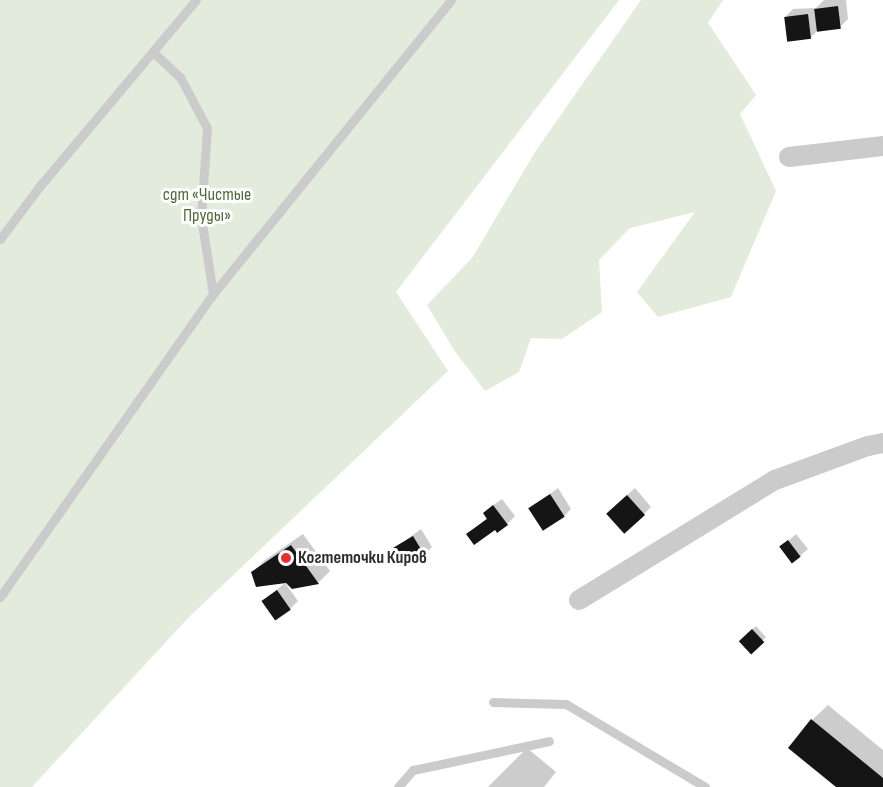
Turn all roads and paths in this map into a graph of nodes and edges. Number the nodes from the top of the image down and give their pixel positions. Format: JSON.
{"nodes":[{"id":1,"x":196,"y":0,"type":"edge"},
{"id":2,"x":451,"y":0,"type":"edge"},
{"id":3,"x":154,"y":53,"type":"junction"},
{"id":4,"x":883,"y":146,"type":"edge"},
{"id":5,"x":789,"y":157,"type":"dead end"},
{"id":6,"x":0,"y":239,"type":"edge"},
{"id":7,"x":213,"y":294,"type":"junction"},
{"id":8,"x":875,"y":445,"type":"edge"},
{"id":9,"x":0,"y":597,"type":"edge"},
{"id":10,"x":579,"y":600,"type":"dead end"},
{"id":11,"x":493,"y":702,"type":"dead end"},
{"id":12,"x":549,"y":741,"type":"dead end"},
{"id":13,"x":701,"y":786,"type":"edge"},
{"id":14,"x":398,"y":787,"type":"edge"}],
"edges":[{"from":1,"to":3,"type":"lane"},
{"from":2,"to":7,"type":"lane"},
{"from":3,"to":6,"type":"lane"},
{"from":3,"to":7,"type":"lane"},
{"from":4,"to":5,"type":"street"},
{"from":7,"to":9,"type":"lane"},
{"from":8,"to":10,"type":"street"},
{"from":11,"to":13,"type":"lane"},
{"from":12,"to":14,"type":"lane"}]}
